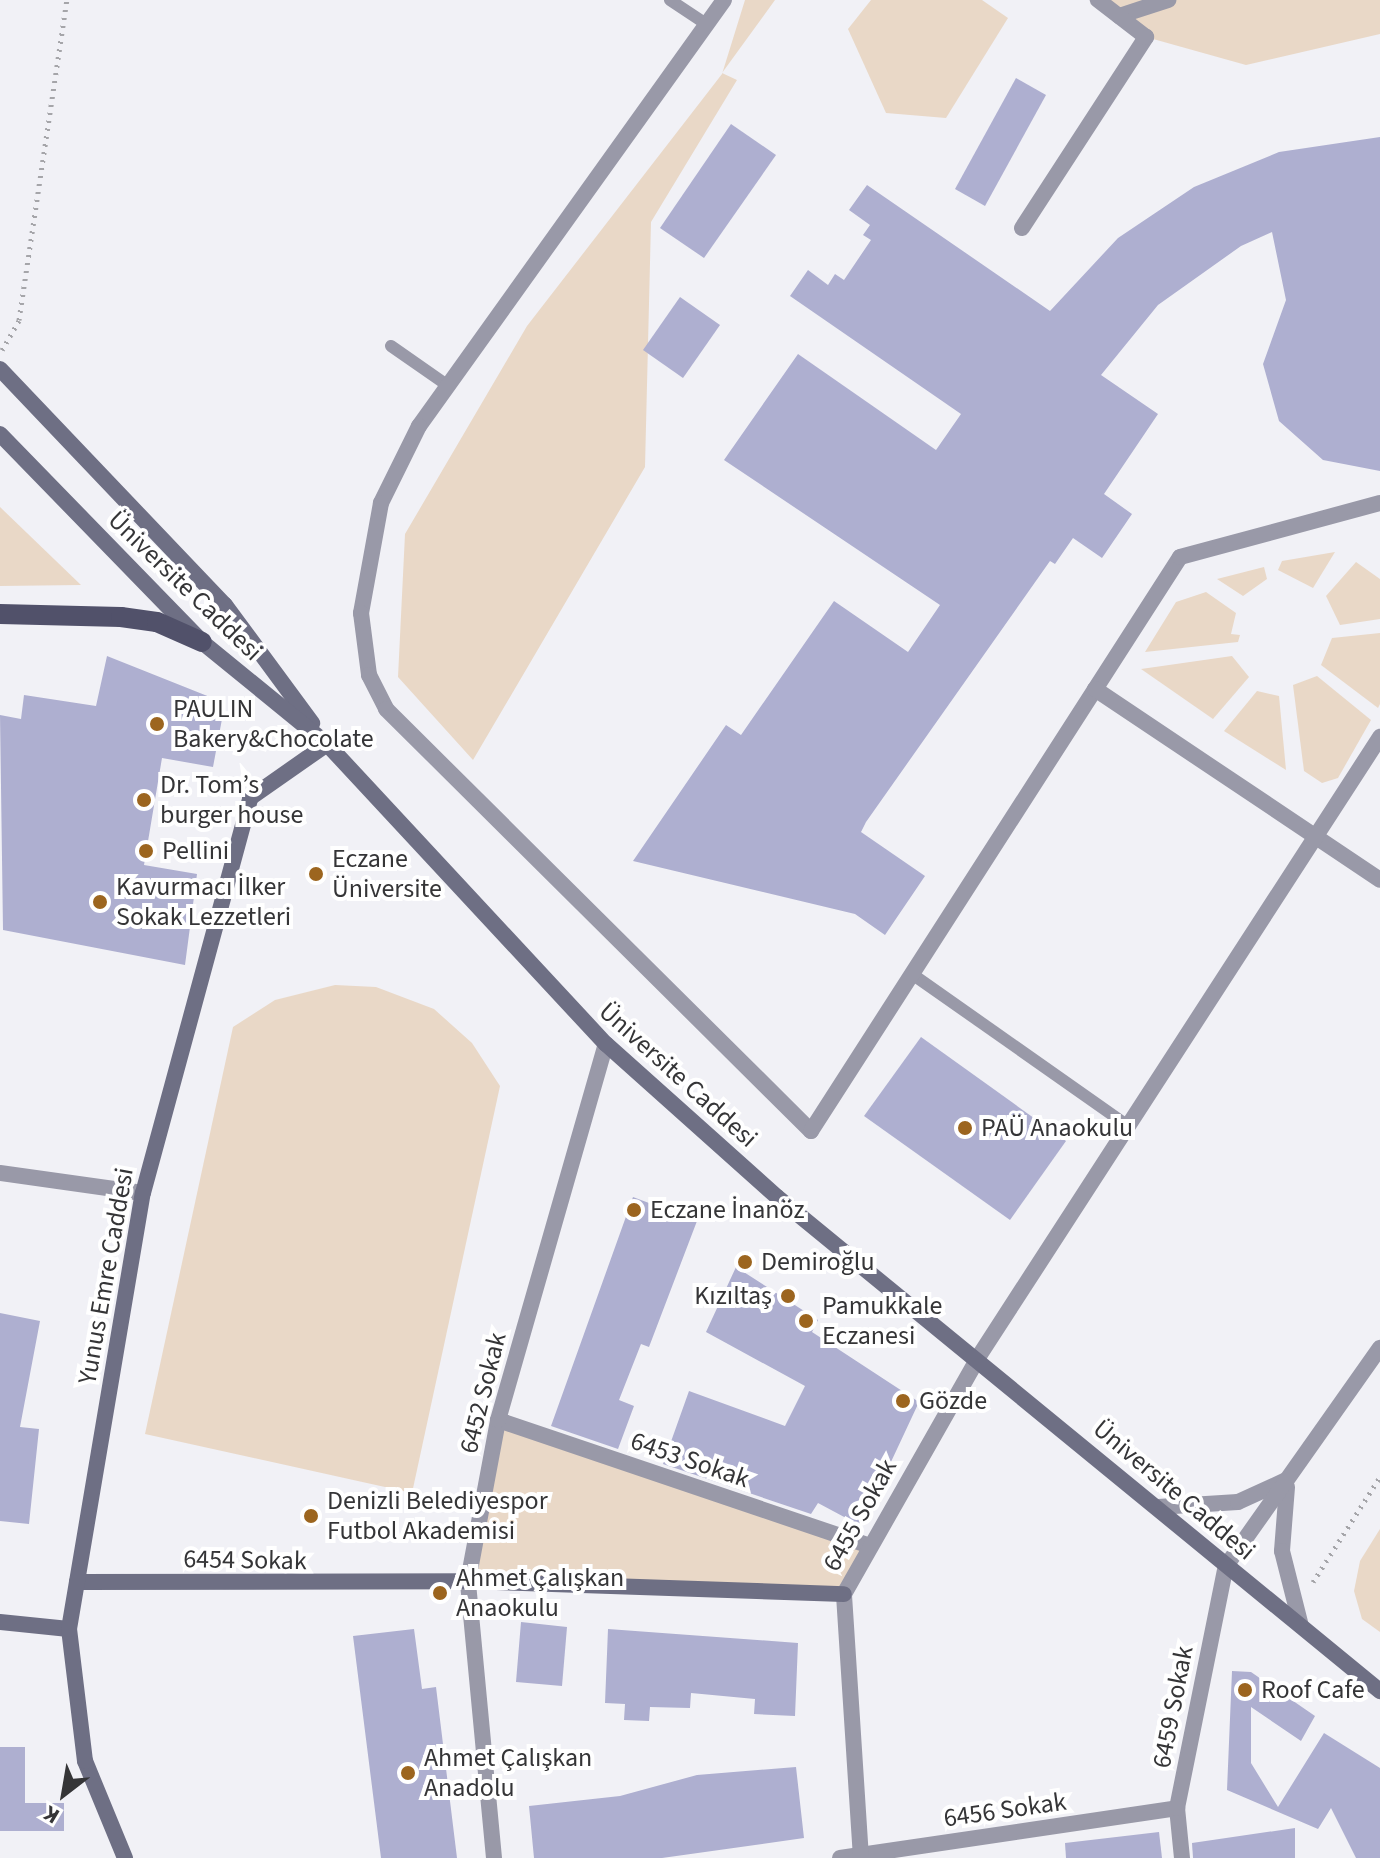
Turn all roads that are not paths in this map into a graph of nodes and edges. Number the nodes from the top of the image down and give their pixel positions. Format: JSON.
{"nodes":[{"id":1,"x":670,"y":0,"type":"edge"},
{"id":2,"x":724,"y":0,"type":"edge"},
{"id":3,"x":1098,"y":0,"type":"edge"},
{"id":4,"x":1168,"y":0,"type":"edge"},
{"id":5,"x":1119,"y":16,"type":"junction"},
{"id":6,"x":706,"y":24,"type":"junction"},
{"id":7,"x":1022,"y":228,"type":"dead end"},
{"id":8,"x":391,"y":346,"type":"dead end"},
{"id":9,"x":0,"y":369,"type":"edge"},
{"id":10,"x":447,"y":385,"type":"junction"},
{"id":11,"x":0,"y":434,"type":"edge"},
{"id":12,"x":1380,"y":503,"type":"edge"},
{"id":13,"x":0,"y":614,"type":"edge"},
{"id":14,"x":202,"y":642,"type":"junction"},
{"id":15,"x":1095,"y":689,"type":"junction"},
{"id":16,"x":1380,"y":737,"type":"edge"},
{"id":17,"x":327,"y":744,"type":"junction"},
{"id":18,"x":1318,"y":838,"type":"junction"},
{"id":19,"x":1380,"y":880,"type":"edge"},
{"id":20,"x":912,"y":974,"type":"junction"},
{"id":21,"x":606,"y":1044,"type":"junction"},
{"id":22,"x":1128,"y":1126,"type":"junction"},
{"id":23,"x":0,"y":1173,"type":"edge"},
{"id":24,"x":143,"y":1193,"type":"junction"},
{"id":25,"x":1380,"y":1348,"type":"edge"},
{"id":26,"x":979,"y":1356,"type":"junction"},
{"id":27,"x":498,"y":1420,"type":"junction"},
{"id":28,"x":1289,"y":1478,"type":"junction"},
{"id":29,"x":1158,"y":1507,"type":"junction"},
{"id":30,"x":868,"y":1545,"type":"junction"},
{"id":31,"x":1226,"y":1566,"type":"junction"},
{"id":32,"x":468,"y":1581,"type":"junction"},
{"id":33,"x":77,"y":1582,"type":"junction"},
{"id":34,"x":844,"y":1594,"type":"junction"},
{"id":35,"x":0,"y":1622,"type":"edge"},
{"id":36,"x":1301,"y":1626,"type":"junction"},
{"id":37,"x":69,"y":1629,"type":"junction"},
{"id":38,"x":1380,"y":1691,"type":"edge"},
{"id":39,"x":1177,"y":1808,"type":"junction"},
{"id":40,"x":861,"y":1857,"type":"edge"},
{"id":41,"x":125,"y":1858,"type":"edge"},
{"id":42,"x":494,"y":1858,"type":"edge"},
{"id":43,"x":840,"y":1858,"type":"edge"},
{"id":44,"x":1182,"y":1858,"type":"edge"}],
"edges":[{"from":1,"to":6,"type":"lane"},
{"from":2,"to":6,"type":"street"},
{"from":3,"to":5,"type":"street"},
{"from":4,"to":5,"type":"street"},
{"from":5,"to":7,"type":"street"},
{"from":6,"to":10,"type":"street"},
{"from":8,"to":10,"type":"lane"},
{"from":9,"to":17,"type":"main road"},
{"from":10,"to":20,"type":"street"},
{"from":11,"to":14,"type":"main road","name":"Üniversite Caddesi"},
{"from":12,"to":15,"type":"street"},
{"from":13,"to":14,"type":"main road"},
{"from":14,"to":17,"type":"main road","name":"Üniversite Caddesi"},
{"from":15,"to":18,"type":"street"},
{"from":15,"to":20,"type":"street"},
{"from":16,"to":18,"type":"street","name":"6455 Sokak"},
{"from":17,"to":21,"type":"main road","name":"Üniversite Caddesi"},
{"from":17,"to":24,"type":"main road","name":"Yunus Emre Caddesi"},
{"from":18,"to":19,"type":"street"},
{"from":18,"to":22,"type":"street","name":"6455 Sokak"},
{"from":20,"to":22,"type":"lane"},
{"from":21,"to":26,"type":"main road","name":"Üniversite Caddesi"},
{"from":21,"to":27,"type":"street","name":"6452 Sokak"},
{"from":22,"to":26,"type":"street","name":"6455 Sokak"},
{"from":23,"to":24,"type":"street"},
{"from":24,"to":33,"type":"main road","name":"Yunus Emre Caddesi"},
{"from":25,"to":28,"type":"street"},
{"from":26,"to":29,"type":"main road","name":"Üniversite Caddesi"},
{"from":26,"to":30,"type":"street","name":"6455 Sokak"},
{"from":27,"to":30,"type":"street","name":"6453 Sokak"},
{"from":27,"to":32,"type":"street","name":"6452 Sokak"},
{"from":28,"to":29,"type":"street"},
{"from":28,"to":31,"type":"street"},
{"from":28,"to":36,"type":"street"},
{"from":29,"to":31,"type":"main road","name":"Üniversite Caddesi"},
{"from":30,"to":34,"type":"street","name":"6455 Sokak"},
{"from":31,"to":36,"type":"main road","name":"Üniversite Caddesi"},
{"from":31,"to":39,"type":"street","name":"6459 Sokak"},
{"from":32,"to":33,"type":"main road","name":"6454 Sokak"},
{"from":32,"to":34,"type":"main road","name":"6454 Sokak"},
{"from":32,"to":42,"type":"street","name":"6452 Sokak"},
{"from":33,"to":37,"type":"main road","name":"Yunus Emre Caddesi"},
{"from":34,"to":40,"type":"street","name":"6455 Sokak"},
{"from":35,"to":37,"type":"main road"},
{"from":36,"to":38,"type":"main road","name":"Üniversite Caddesi"},
{"from":37,"to":41,"type":"main road","name":"Yunus Emre Caddesi"},
{"from":39,"to":40,"type":"street","name":"6456 Sokak"},
{"from":39,"to":44,"type":"street","name":"6459 Sokak"},
{"from":40,"to":43,"type":"street","name":"6456 Sokak"}]}
